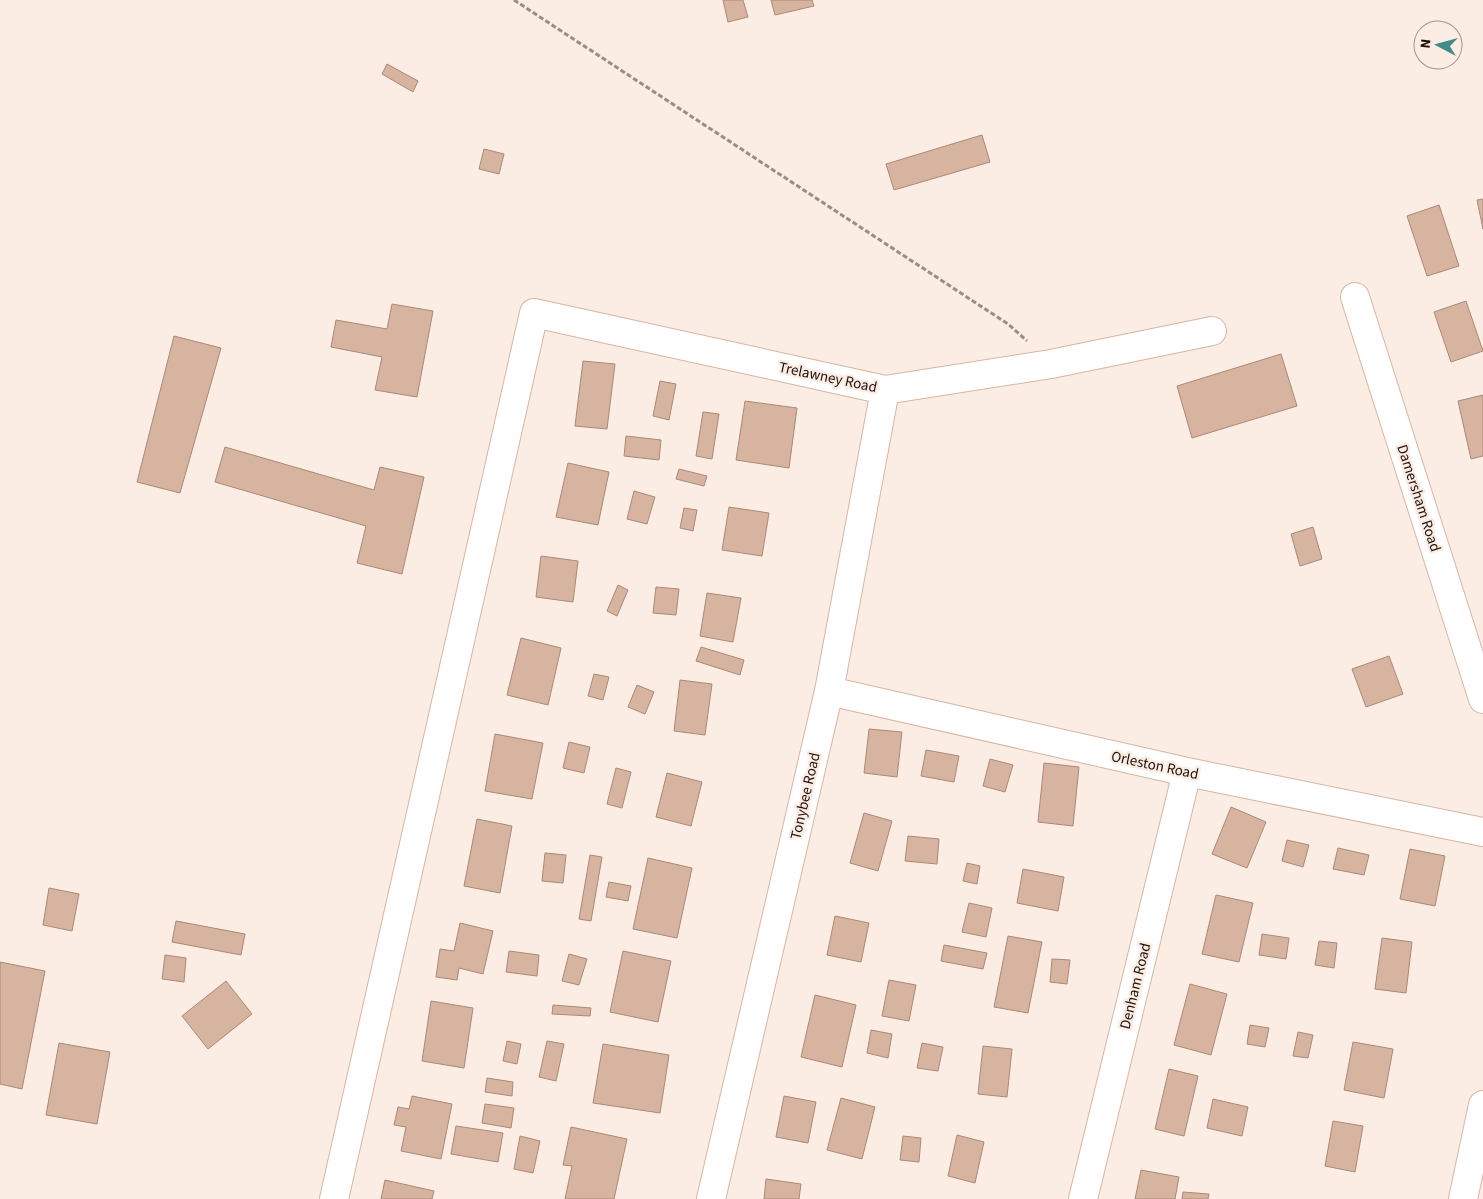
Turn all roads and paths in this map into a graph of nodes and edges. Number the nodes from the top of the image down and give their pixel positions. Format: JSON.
{"nodes":[{"id":1,"x":514,"y":0,"type":"edge"},
{"id":2,"x":1354,"y":297,"type":"dead end"},
{"id":3,"x":1212,"y":331,"type":"dead end"},
{"id":4,"x":1051,"y":364,"type":"junction"},
{"id":5,"x":885,"y":390,"type":"junction"},
{"id":6,"x":829,"y":691,"type":"junction"},
{"id":7,"x":1483,"y":699,"type":"edge"},
{"id":8,"x":1187,"y":772,"type":"junction"},
{"id":9,"x":1483,"y":832,"type":"edge"},
{"id":10,"x":1483,"y":1105,"type":"edge"},
{"id":11,"x":334,"y":1199,"type":"edge"},
{"id":12,"x":711,"y":1199,"type":"edge"},
{"id":13,"x":1083,"y":1199,"type":"edge"},
{"id":14,"x":1463,"y":1199,"type":"edge"}],
"edges":[{"from":1,"to":4,"type":"path"},
{"from":2,"to":7,"type":"street","name":"Damersham Road"},
{"from":3,"to":4,"type":"street","name":"Trelawney Road"},
{"from":4,"to":5,"type":"street","name":"Trelawney Road"},
{"from":5,"to":6,"type":"street","name":"Tonybee Road"},
{"from":5,"to":11,"type":"street","name":"Trelawney Road"},
{"from":6,"to":8,"type":"street","name":"Orleston Road"},
{"from":6,"to":12,"type":"street","name":"Tonybee Road"},
{"from":8,"to":9,"type":"street","name":"Orleston Road"},
{"from":8,"to":13,"type":"street","name":"Denham Road"},
{"from":10,"to":14,"type":"street"}]}
